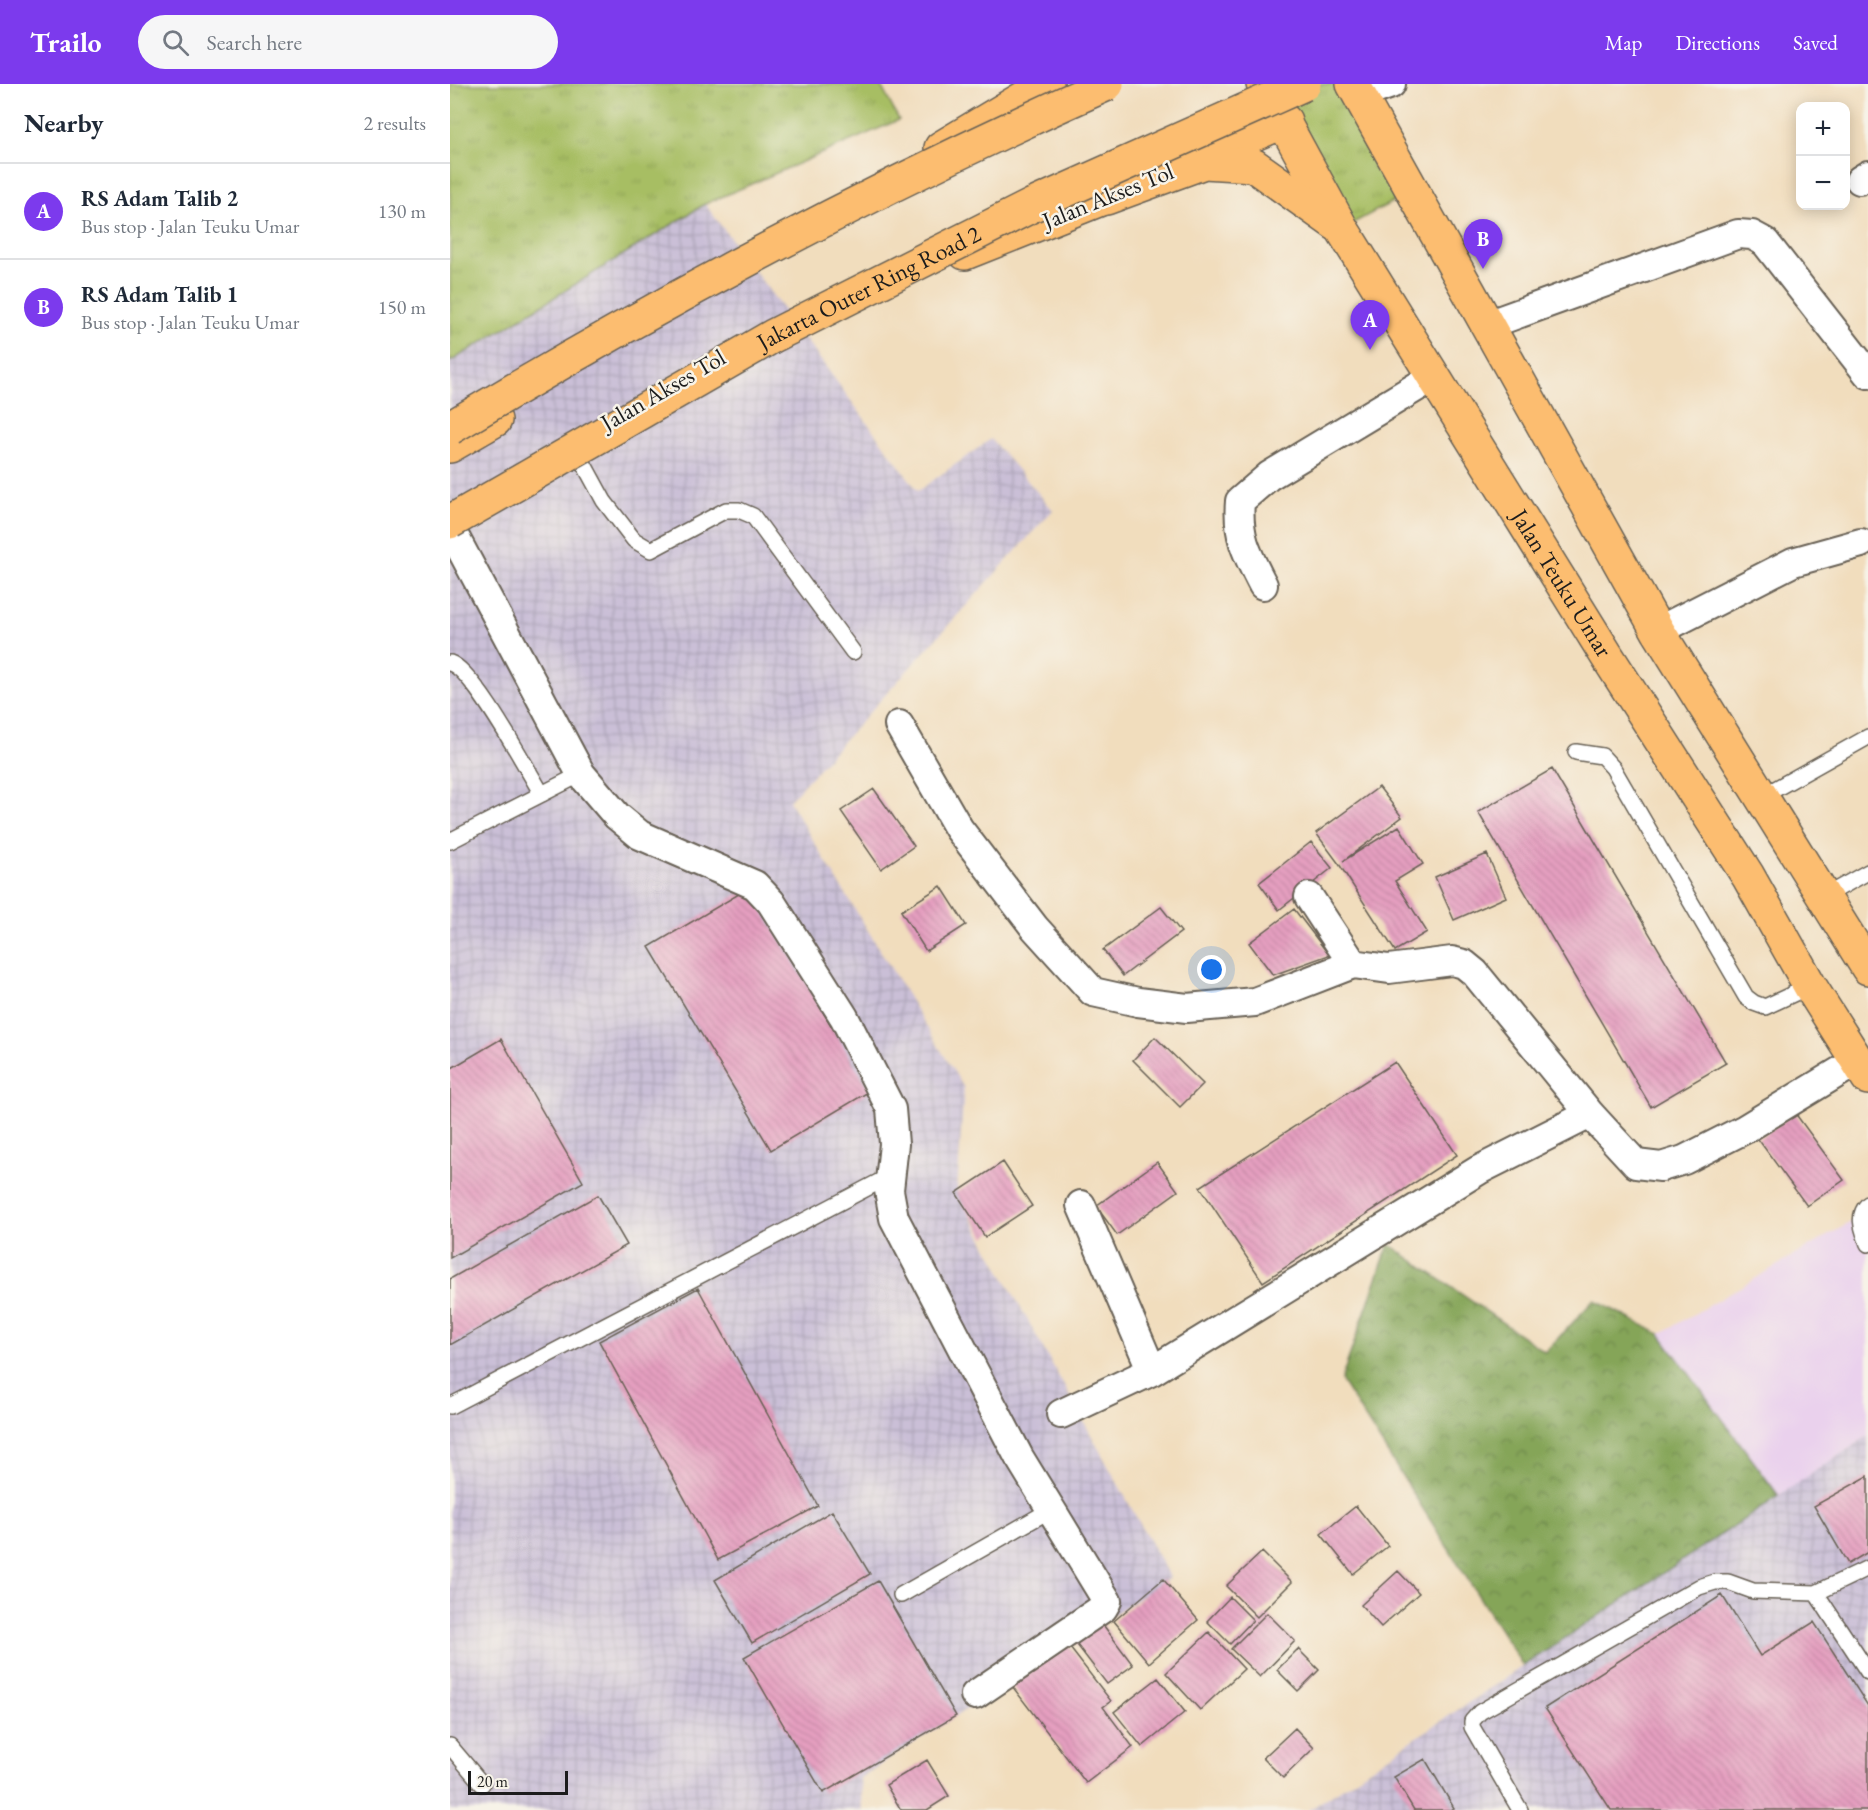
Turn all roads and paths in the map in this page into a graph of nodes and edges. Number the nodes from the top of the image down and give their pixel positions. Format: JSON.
{"nodes":[{"id":1,"x":1047,"y":84,"type":"edge"},
{"id":2,"x":1107,"y":84,"type":"edge"},
{"id":3,"x":1263,"y":84,"type":"edge"},
{"id":4,"x":1293,"y":84,"type":"edge"},
{"id":5,"x":1304,"y":84,"type":"edge"},
{"id":6,"x":1391,"y":84,"type":"edge"},
{"id":7,"x":1357,"y":90,"type":"edge"},
{"id":8,"x":1285,"y":121,"type":"junction"},
{"id":9,"x":1106,"y":198,"type":"junction"},
{"id":10,"x":1342,"y":229,"type":"junction"},
{"id":11,"x":1487,"y":325,"type":"junction"},
{"id":12,"x":1868,"y":374,"type":"edge"},
{"id":13,"x":1433,"y":377,"type":"junction"},
{"id":14,"x":450,"y":428,"type":"edge"},
{"id":15,"x":572,"y":442,"type":"junction"},
{"id":16,"x":450,"y":447,"type":"edge"},
{"id":17,"x":450,"y":513,"type":"edge"},
{"id":18,"x":450,"y":522,"type":"edge"},
{"id":19,"x":450,"y":528,"type":"edge"},
{"id":20,"x":1862,"y":543,"type":"dead end"},
{"id":21,"x":1263,"y":585,"type":"dead end"},
{"id":22,"x":1658,"y":632,"type":"junction"},
{"id":23,"x":853,"y":652,"type":"dead end"},
{"id":24,"x":450,"y":663,"type":"edge"},
{"id":25,"x":899,"y":725,"type":"dead end"},
{"id":26,"x":1868,"y":737,"type":"edge"},
{"id":27,"x":1576,"y":752,"type":"dead end"},
{"id":28,"x":581,"y":774,"type":"junction"},
{"id":29,"x":542,"y":794,"type":"junction"},
{"id":30,"x":1761,"y":796,"type":"junction"},
{"id":31,"x":450,"y":841,"type":"edge"},
{"id":32,"x":1792,"y":849,"type":"junction"},
{"id":33,"x":1868,"y":872,"type":"edge"},
{"id":34,"x":1748,"y":876,"type":"junction"},
{"id":35,"x":1309,"y":897,"type":"dead end"},
{"id":36,"x":1823,"y":897,"type":"junction"},
{"id":37,"x":1353,"y":964,"type":"junction"},
{"id":38,"x":1868,"y":968,"type":"edge"},
{"id":39,"x":1810,"y":986,"type":"junction"},
{"id":40,"x":1863,"y":1069,"type":"edge"},
{"id":41,"x":1590,"y":1114,"type":"junction"},
{"id":42,"x":890,"y":1176,"type":"junction"},
{"id":43,"x":1081,"y":1204,"type":"dead end"},
{"id":44,"x":1868,"y":1204,"type":"edge"},
{"id":45,"x":1868,"y":1244,"type":"edge"},
{"id":46,"x":1152,"y":1371,"type":"junction"},
{"id":47,"x":450,"y":1406,"type":"edge"},
{"id":48,"x":1061,"y":1414,"type":"dead end"},
{"id":49,"x":1052,"y":1509,"type":"junction"},
{"id":50,"x":1868,"y":1568,"type":"edge"},
{"id":51,"x":1816,"y":1593,"type":"junction"},
{"id":52,"x":901,"y":1595,"type":"dead end"},
{"id":53,"x":1868,"y":1672,"type":"edge"},
{"id":54,"x":975,"y":1695,"type":"dead end"},
{"id":55,"x":450,"y":1746,"type":"edge"},
{"id":56,"x":482,"y":1784,"type":"dead end"},
{"id":57,"x":1520,"y":1810,"type":"edge"}],
"edges":[{"from":1,"to":16,"type":"main road"},
{"from":2,"to":14,"type":"main road","bridge":true},
{"from":3,"to":8,"type":"main road","name":"Jalan Teuku Umar"},
{"from":4,"to":8,"type":"main road"},
{"from":5,"to":18,"type":"main road","name":"Jakarta Outer Ring Road 2","bridge":true},
{"from":6,"to":7,"type":"street"},
{"from":7,"to":11,"type":"main road"},
{"from":8,"to":9,"type":"main road","name":"Jalan Akses Tol"},
{"from":8,"to":10,"type":"main road","name":"Jalan Teuku Umar"},
{"from":9,"to":10,"type":"main road"},
{"from":9,"to":15,"type":"main road","name":"Jalan Akses Tol"},
{"from":10,"to":13,"type":"main road","name":"Jalan Teuku Umar"},
{"from":11,"to":12,"type":"street"},
{"from":11,"to":22,"type":"main road"},
{"from":13,"to":21,"type":"street"},
{"from":13,"to":34,"type":"main road","name":"Jalan Teuku Umar"},
{"from":15,"to":17,"type":"main road","name":"Jalan Akses Tol"},
{"from":15,"to":23,"type":"lane"},
{"from":19,"to":28,"type":"street"},
{"from":20,"to":22,"type":"street"},
{"from":22,"to":30,"type":"main road"},
{"from":24,"to":29,"type":"lane"},
{"from":25,"to":37,"type":"street"},
{"from":26,"to":30,"type":"lane"},
{"from":27,"to":39,"type":"lane"},
{"from":28,"to":29,"type":"lane"},
{"from":28,"to":42,"type":"street"},
{"from":29,"to":31,"type":"lane"},
{"from":30,"to":32,"type":"main road"},
{"from":32,"to":34,"type":"main road"},
{"from":32,"to":36,"type":"main road"},
{"from":33,"to":36,"type":"lane"},
{"from":34,"to":39,"type":"main road","name":"Jalan Teuku Umar"},
{"from":35,"to":37,"type":"street"},
{"from":36,"to":38,"type":"main road"},
{"from":37,"to":41,"type":"street"},
{"from":39,"to":40,"type":"main road","name":"Jalan Teuku Umar"},
{"from":40,"to":41,"type":"street"},
{"from":41,"to":46,"type":"street"},
{"from":42,"to":47,"type":"lane"},
{"from":42,"to":49,"type":"street"},
{"from":43,"to":46,"type":"street"},
{"from":44,"to":45,"type":"lane"},
{"from":46,"to":48,"type":"street"},
{"from":49,"to":52,"type":"lane"},
{"from":49,"to":54,"type":"street"},
{"from":50,"to":51,"type":"lane"},
{"from":51,"to":53,"type":"lane"},
{"from":51,"to":57,"type":"lane"},
{"from":55,"to":56,"type":"lane"}]}
